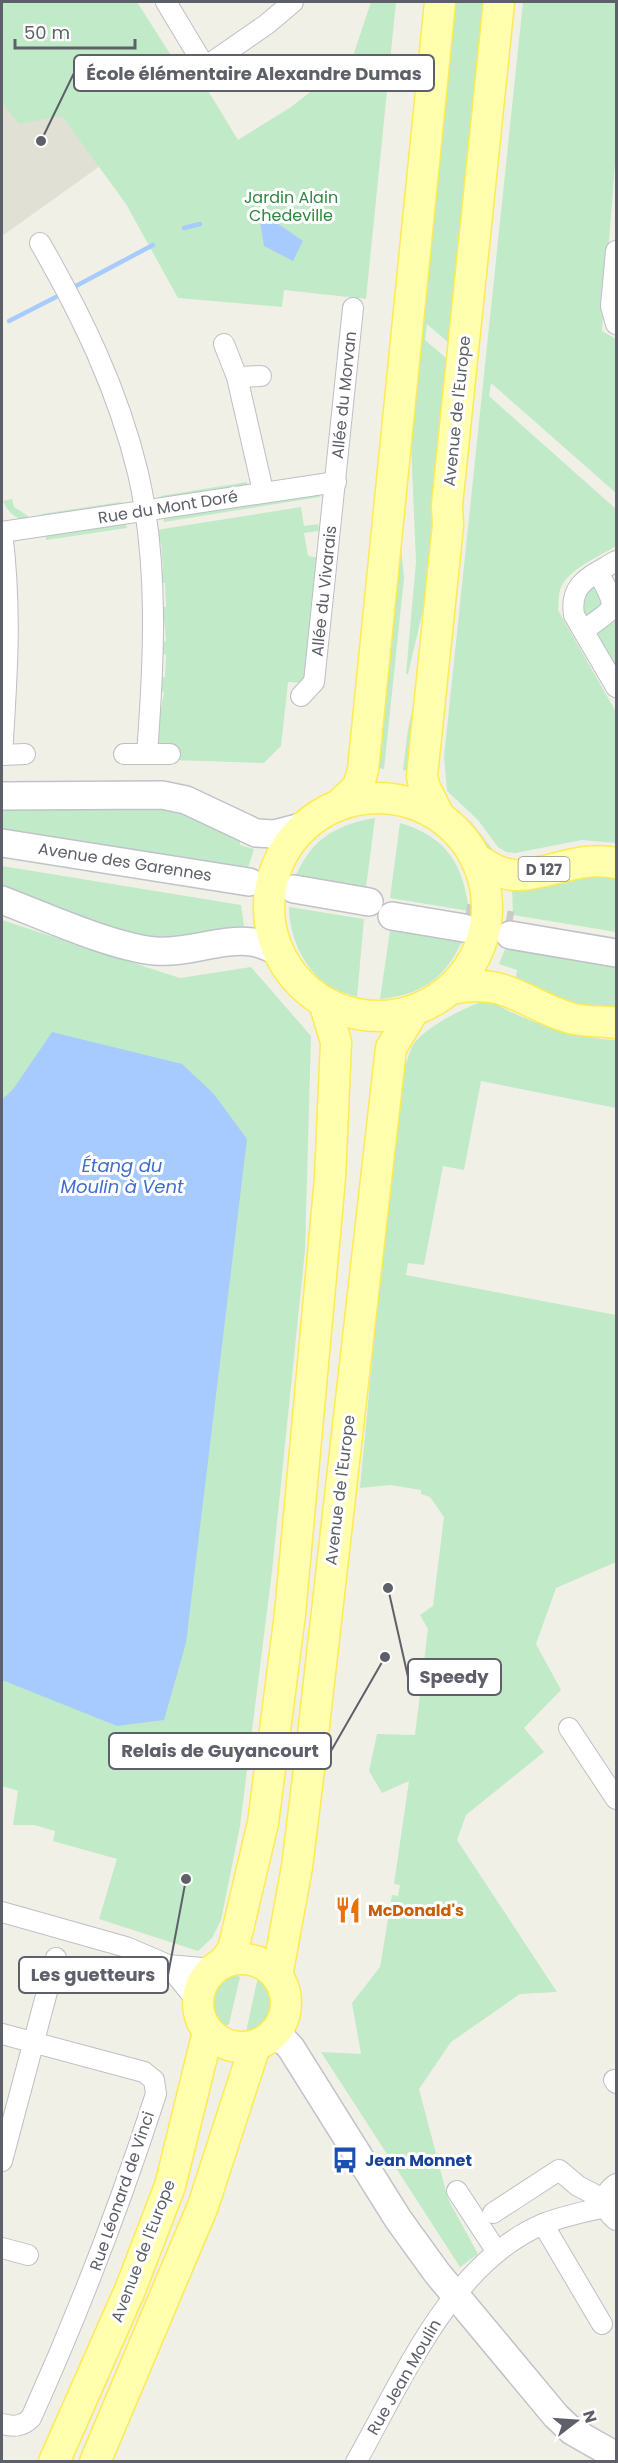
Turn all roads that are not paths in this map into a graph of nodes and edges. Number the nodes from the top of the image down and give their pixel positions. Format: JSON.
{"nodes":[{"id":1,"x":166,"y":2,"type":"edge"},
{"id":2,"x":293,"y":2,"type":"edge"},
{"id":3,"x":440,"y":2,"type":"edge"},
{"id":4,"x":499,"y":2,"type":"edge"},
{"id":5,"x":40,"y":243,"type":"dead end"},
{"id":6,"x":616,"y":251,"type":"edge"},
{"id":7,"x":353,"y":309,"type":"dead end"},
{"id":8,"x":616,"y":324,"type":"edge"},
{"id":9,"x":224,"y":344,"type":"dead end"},
{"id":10,"x":261,"y":376,"type":"dead end"},
{"id":11,"x":237,"y":377,"type":"junction"},
{"id":12,"x":336,"y":482,"type":"junction"},
{"id":13,"x":263,"y":492,"type":"junction"},
{"id":14,"x":145,"y":511,"type":"junction"},
{"id":15,"x":2,"y":532,"type":"edge"},
{"id":16,"x":616,"y":561,"type":"edge"},
{"id":17,"x":598,"y":572,"type":"junction"},
{"id":18,"x":584,"y":630,"type":"junction"},
{"id":19,"x":616,"y":687,"type":"edge"},
{"id":20,"x":302,"y":696,"type":"dead end"},
{"id":21,"x":26,"y":754,"type":"dead end"},
{"id":22,"x":124,"y":754,"type":"dead end"},
{"id":23,"x":147,"y":754,"type":"junction"},
{"id":24,"x":170,"y":754,"type":"dead end"},
{"id":25,"x":2,"y":755,"type":"edge"},
{"id":26,"x":2,"y":796,"type":"edge"},
{"id":27,"x":339,"y":805,"type":"junction"},
{"id":28,"x":439,"y":816,"type":"junction"},
{"id":29,"x":305,"y":826,"type":"junction"},
{"id":30,"x":2,"y":843,"type":"edge"},
{"id":31,"x":2,"y":851,"type":"edge"},
{"id":32,"x":476,"y":859,"type":"junction"},
{"id":33,"x":616,"y":863,"type":"edge"},
{"id":34,"x":293,"y":894,"type":"tunnel mouth"},
{"id":35,"x":2,"y":900,"type":"edge"},
{"id":36,"x":465,"y":922,"type":"tunnel mouth"},
{"id":37,"x":616,"y":942,"type":"edge"},
{"id":38,"x":278,"y":951,"type":"junction"},
{"id":39,"x":616,"y":953,"type":"edge"},
{"id":40,"x":450,"y":989,"type":"junction"},
{"id":41,"x":324,"y":1002,"type":"junction"},
{"id":42,"x":414,"y":1010,"type":"junction"},
{"id":43,"x":616,"y":1023,"type":"edge"},
{"id":44,"x":569,"y":1728,"type":"dead end"},
{"id":45,"x":616,"y":1799,"type":"edge"},
{"id":46,"x":2,"y":1912,"type":"edge"},
{"id":47,"x":56,"y":1958,"type":"dead end"},
{"id":48,"x":168,"y":1965,"type":"junction"},
{"id":49,"x":218,"y":1966,"type":"junction"},
{"id":50,"x":278,"y":1976,"type":"junction"},
{"id":51,"x":197,"y":2001,"type":"junction"},
{"id":52,"x":208,"y":2032,"type":"junction"},
{"id":53,"x":2,"y":2034,"type":"edge"},
{"id":54,"x":266,"y":2039,"type":"junction"},
{"id":55,"x":34,"y":2043,"type":"junction"},
{"id":56,"x":2,"y":2161,"type":"edge"},
{"id":57,"x":457,"y":2191,"type":"dead end"},
{"id":58,"x":611,"y":2203,"type":"edge"},
{"id":59,"x":493,"y":2213,"type":"dead end"},
{"id":60,"x":543,"y":2224,"type":"junction"},
{"id":61,"x":2,"y":2248,"type":"edge"},
{"id":62,"x":497,"y":2253,"type":"junction"},
{"id":63,"x":28,"y":2255,"type":"dead end"},
{"id":64,"x":454,"y":2293,"type":"junction"},
{"id":65,"x":602,"y":2324,"type":"dead end"},
{"id":66,"x":2,"y":2424,"type":"edge"},
{"id":67,"x":616,"y":2456,"type":"edge"},
{"id":68,"x":54,"y":2462,"type":"edge"},
{"id":69,"x":95,"y":2462,"type":"edge"},
{"id":70,"x":356,"y":2462,"type":"edge"}],
"edges":[{"from":1,"to":2,"type":"street"},
{"from":3,"to":27,"type":"main road"},
{"from":4,"to":28,"type":"main road","name":"Avenue de l'Europe"},
{"from":5,"to":14,"type":"street"},
{"from":6,"to":8,"type":"street"},
{"from":7,"to":12,"type":"street","name":"Allée du Morvan"},
{"from":9,"to":11,"type":"street"},
{"from":10,"to":11,"type":"street"},
{"from":11,"to":13,"type":"street"},
{"from":12,"to":13,"type":"street","name":"Rue du Mont Doré"},
{"from":12,"to":20,"type":"street","name":"Allée du Vivarais"},
{"from":13,"to":14,"type":"street","name":"Rue du Mont Doré"},
{"from":14,"to":15,"type":"street","name":"Rue du Mont Doré"},
{"from":14,"to":23,"type":"street"},
{"from":15,"to":25,"type":"street"},
{"from":16,"to":17,"type":"street"},
{"from":17,"to":18,"type":"street"},
{"from":17,"to":18,"type":"street"},
{"from":18,"to":19,"type":"street"},
{"from":21,"to":25,"type":"street"},
{"from":22,"to":23,"type":"street"},
{"from":23,"to":24,"type":"street"},
{"from":26,"to":29,"type":"main road"},
{"from":27,"to":28,"type":"main road"},
{"from":27,"to":29,"type":"main road"},
{"from":28,"to":32,"type":"main road"},
{"from":29,"to":38,"type":"main road"},
{"from":30,"to":31,"type":"main road","name":"Avenue des Garennes"},
{"from":32,"to":33,"type":"main road","number":"D 127"},
{"from":32,"to":40,"type":"main road"},
{"from":34,"to":36,"type":"main road"},
{"from":35,"to":38,"type":"main road"},
{"from":37,"to":39,"type":"main road"},
{"from":38,"to":41,"type":"main road"},
{"from":40,"to":42,"type":"main road"},
{"from":40,"to":43,"type":"main road"},
{"from":41,"to":42,"type":"main road"},
{"from":41,"to":49,"type":"main road"},
{"from":42,"to":50,"type":"main road","name":"Avenue de l'Europe"},
{"from":44,"to":45,"type":"street"},
{"from":46,"to":48,"type":"street"},
{"from":47,"to":55,"type":"street"},
{"from":48,"to":49,"type":"street"},
{"from":48,"to":51,"type":"street"},
{"from":49,"to":50,"type":"main road"},
{"from":49,"to":51,"type":"main road"},
{"from":50,"to":54,"type":"main road"},
{"from":51,"to":52,"type":"main road"},
{"from":52,"to":54,"type":"main road"},
{"from":52,"to":68,"type":"main road","name":"Avenue de l'Europe"},
{"from":53,"to":55,"type":"street","name":"Rue Léonard de Vinci"},
{"from":54,"to":64,"type":"main road"},
{"from":54,"to":69,"type":"main road"},
{"from":55,"to":56,"type":"street"},
{"from":55,"to":66,"type":"street","name":"Rue Léonard de Vinci"},
{"from":57,"to":62,"type":"street"},
{"from":58,"to":59,"type":"street"},
{"from":58,"to":60,"type":"street","name":"Rue Jean Moulin"},
{"from":60,"to":62,"type":"street","name":"Rue Jean Moulin"},
{"from":60,"to":65,"type":"street"},
{"from":61,"to":63,"type":"street"},
{"from":62,"to":64,"type":"street","name":"Rue Jean Moulin"},
{"from":64,"to":67,"type":"main road"},
{"from":64,"to":70,"type":"street","name":"Rue Jean Moulin"}]}
